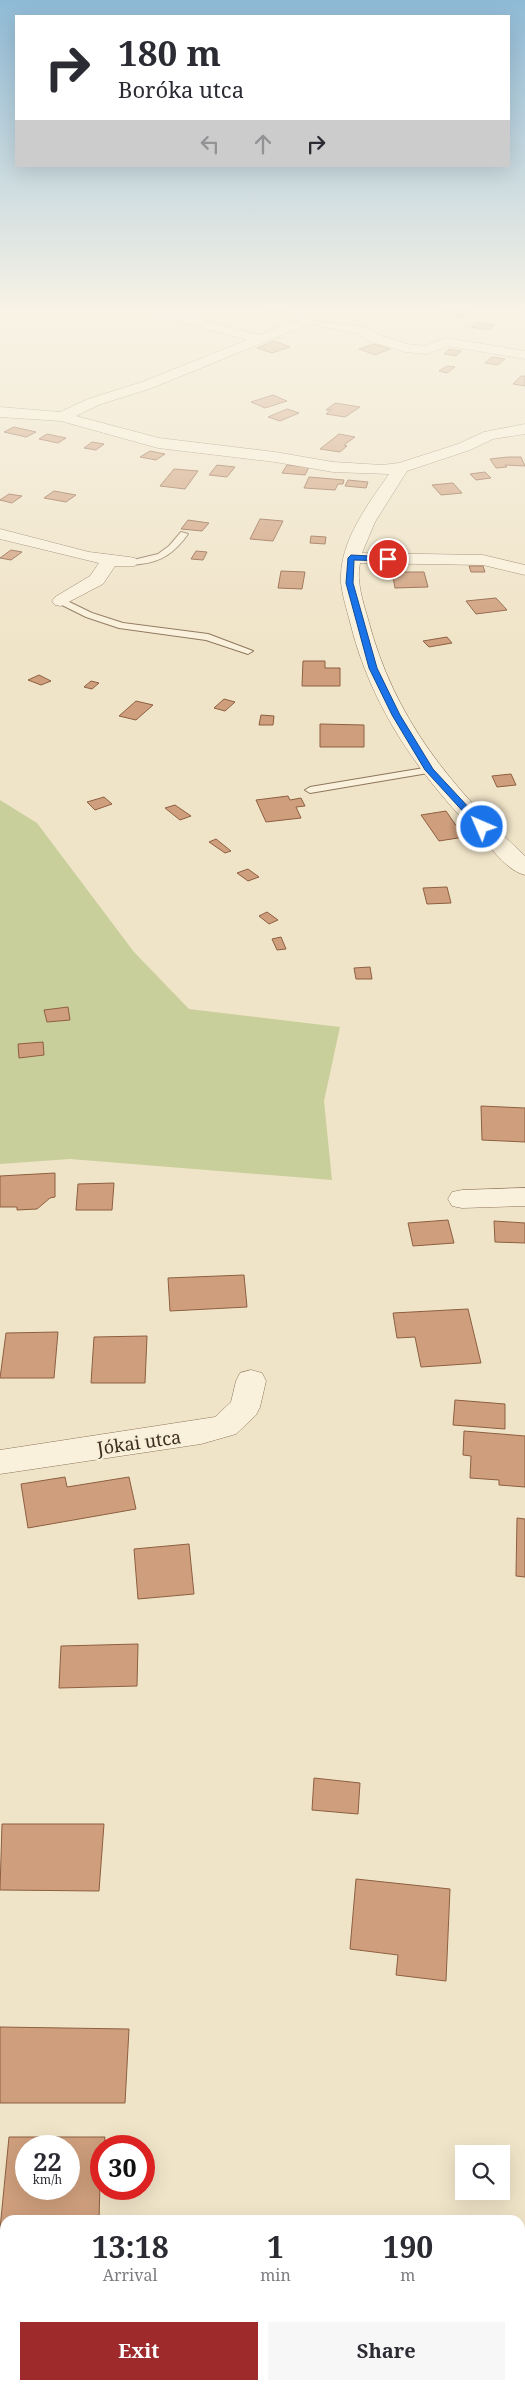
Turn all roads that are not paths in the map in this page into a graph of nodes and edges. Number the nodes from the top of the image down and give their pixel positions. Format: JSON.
{"nodes":[{"id":1,"x":83,"y":423,"type":"edge"},
{"id":2,"x":523,"y":428,"type":"edge"},
{"id":3,"x":401,"y":468,"type":"junction"},
{"id":4,"x":0,"y":534,"type":"edge"},
{"id":5,"x":184,"y":534,"type":"dead end"},
{"id":6,"x":351,"y":558,"type":"junction"},
{"id":7,"x":108,"y":561,"type":"junction"},
{"id":8,"x":129,"y":562,"type":"joint"},
{"id":9,"x":525,"y":570,"type":"edge"},
{"id":10,"x":61,"y":601,"type":"joint"},
{"id":11,"x":248,"y":651,"type":"dead end"},
{"id":12,"x":430,"y":770,"type":"junction"},
{"id":13,"x":310,"y":790,"type":"dead end"},
{"id":14,"x":525,"y":868,"type":"edge"},
{"id":15,"x":525,"y":1197,"type":"edge"},
{"id":16,"x":462,"y":1199,"type":"dead end"},
{"id":17,"x":250,"y":1381,"type":"dead end"},
{"id":18,"x":0,"y":1462,"type":"edge"}],
"edges":[{"from":1,"to":3,"type":"street"},
{"from":2,"to":3,"type":"street"},
{"from":3,"to":6,"type":"street"},
{"from":4,"to":7,"type":"street"},
{"from":5,"to":8,"type":"lane"},
{"from":6,"to":9,"type":"street"},
{"from":6,"to":12,"type":"street"},
{"from":7,"to":8,"type":"street"},
{"from":7,"to":10,"type":"street"},
{"from":10,"to":11,"type":"lane"},
{"from":12,"to":13,"type":"lane"},
{"from":12,"to":14,"type":"street"},
{"from":15,"to":16,"type":"street"},
{"from":17,"to":18,"type":"street","name":"Jókai utca"}]}
